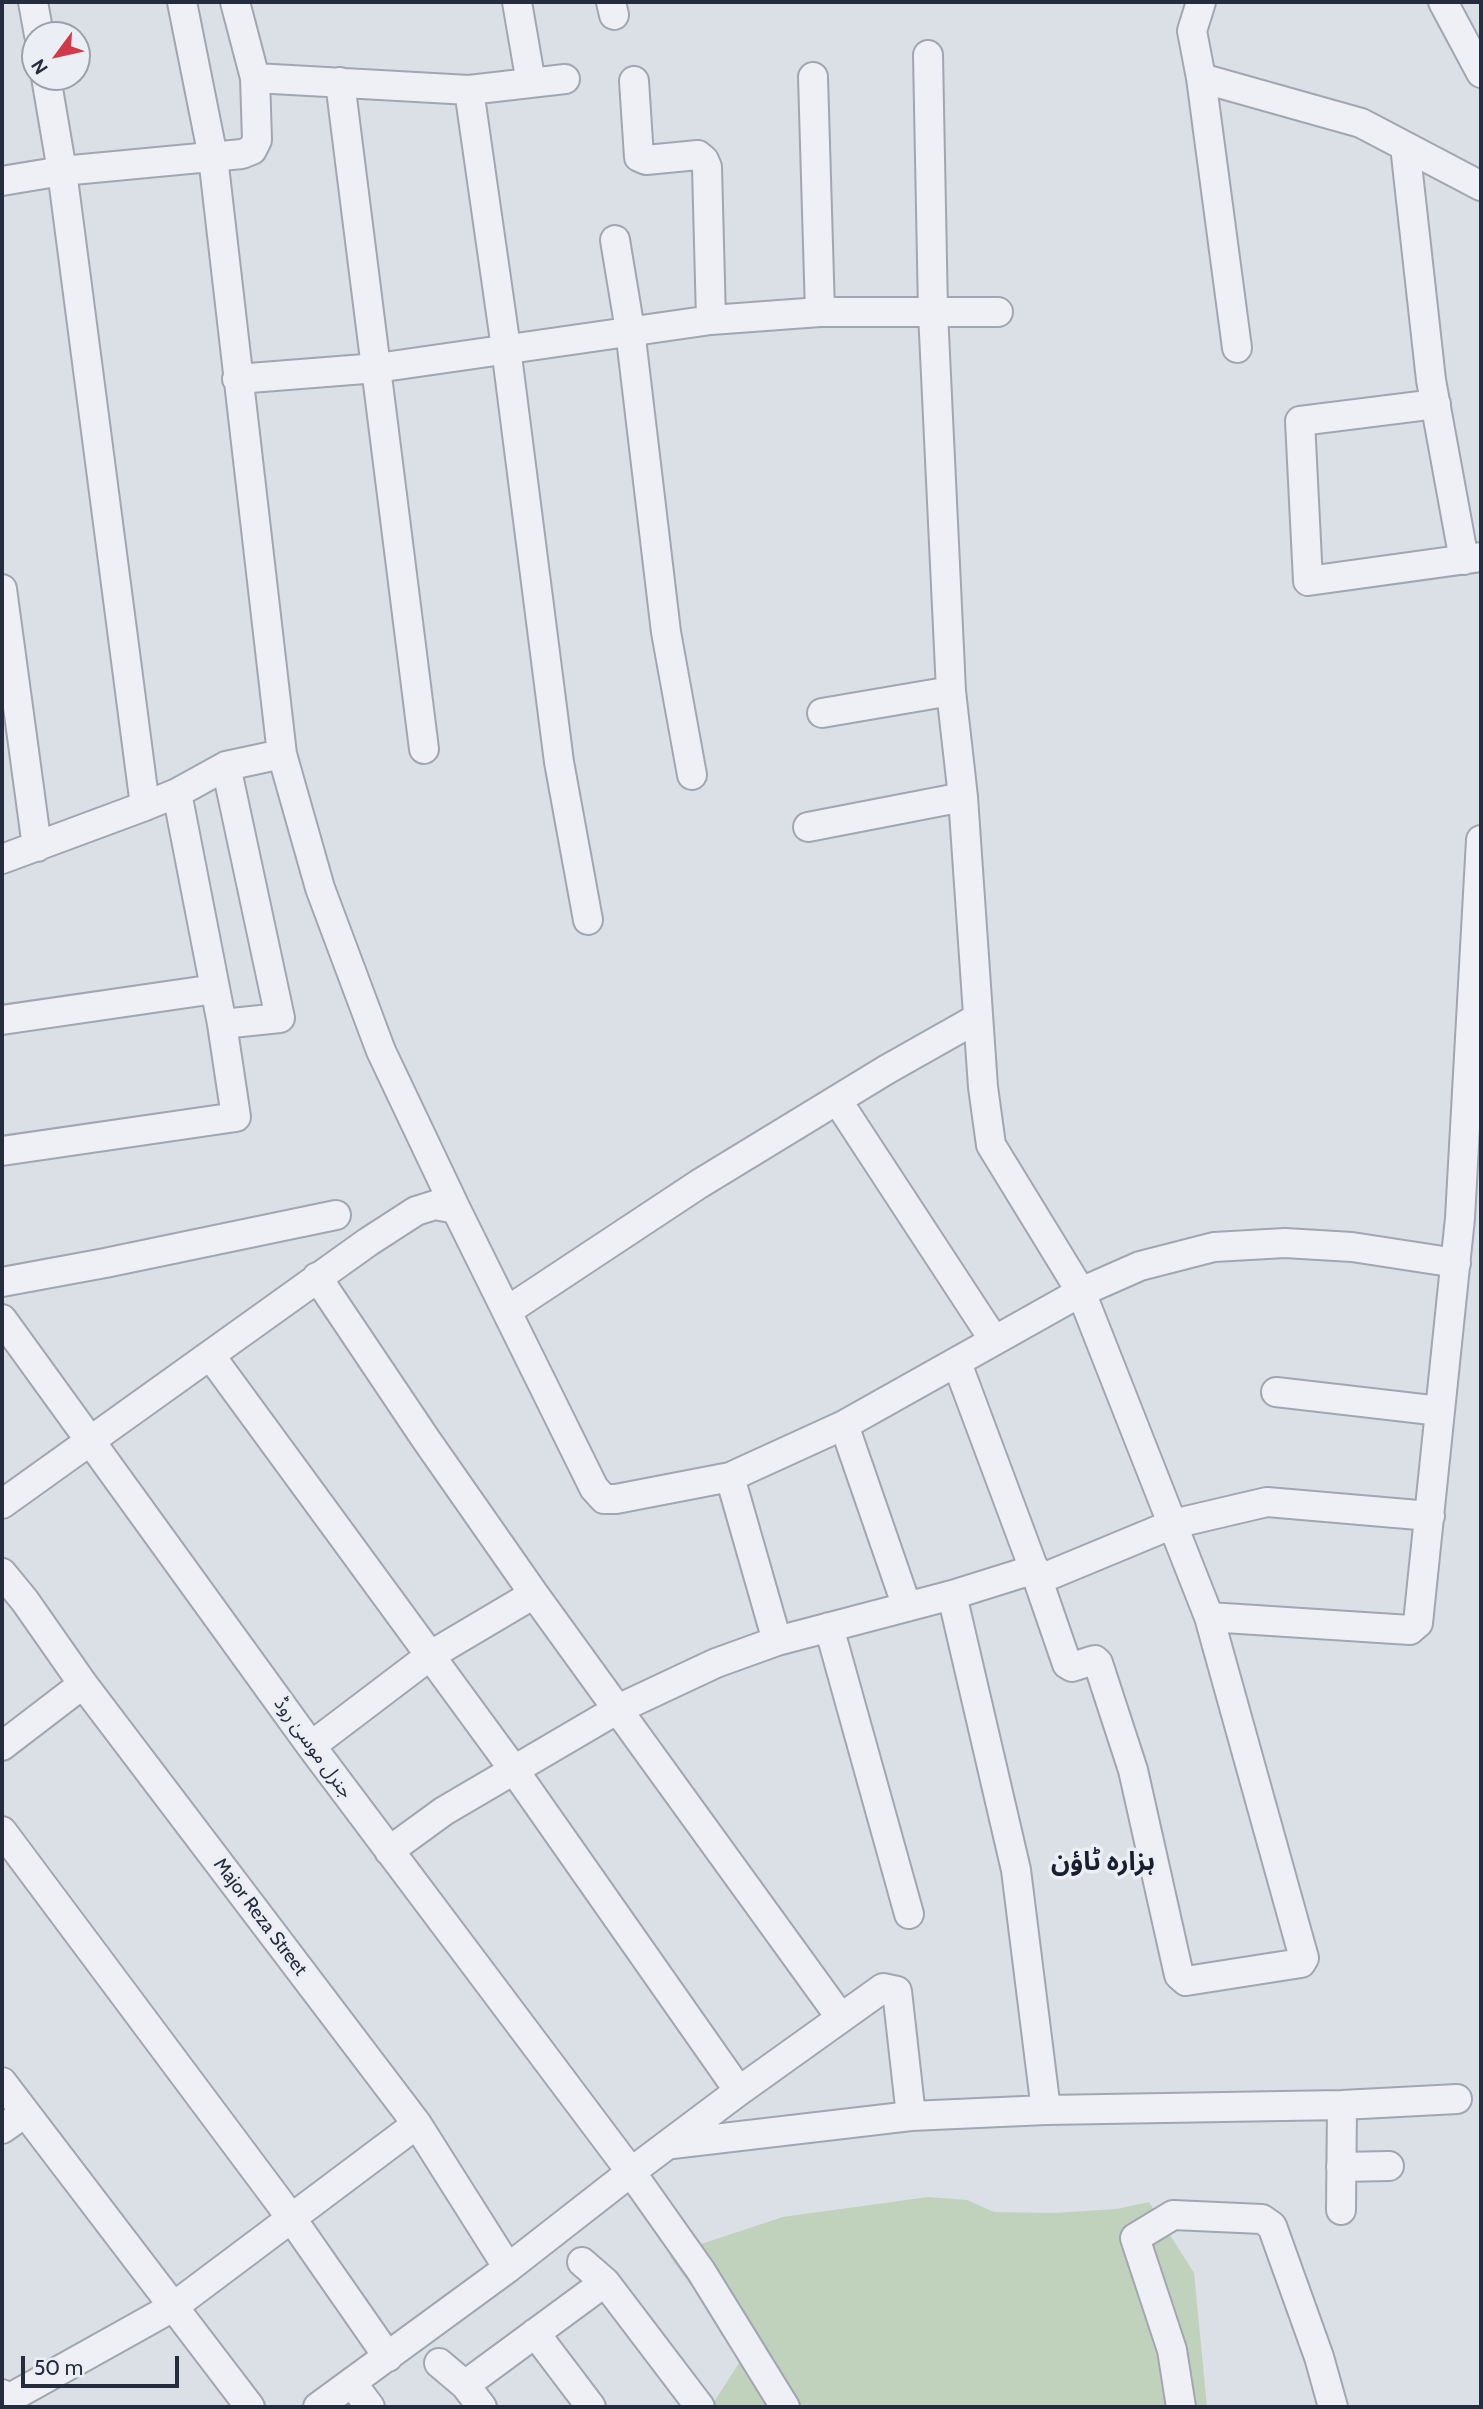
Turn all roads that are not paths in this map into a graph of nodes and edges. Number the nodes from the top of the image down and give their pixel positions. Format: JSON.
{"nodes":[{"id":1,"x":33,"y":2,"type":"edge"},
{"id":2,"x":182,"y":2,"type":"edge"},
{"id":3,"x":235,"y":2,"type":"edge"},
{"id":4,"x":517,"y":2,"type":"edge"},
{"id":5,"x":1201,"y":2,"type":"edge"},
{"id":6,"x":1443,"y":2,"type":"edge"},
{"id":7,"x":36,"y":21,"type":"edge"},
{"id":8,"x":928,"y":55,"type":"dead end"},
{"id":9,"x":1481,"y":73,"type":"edge"},
{"id":10,"x":813,"y":77,"type":"dead end"},
{"id":11,"x":255,"y":78,"type":"junction"},
{"id":12,"x":1201,"y":78,"type":"junction"},
{"id":13,"x":565,"y":79,"type":"dead end"},
{"id":14,"x":634,"y":81,"type":"dead end"},
{"id":15,"x":340,"y":82,"type":"junction"},
{"id":16,"x":531,"y":83,"type":"junction"},
{"id":17,"x":469,"y":90,"type":"junction"},
{"id":18,"x":48,"y":91,"type":"edge"},
{"id":19,"x":1405,"y":146,"type":"junction"},
{"id":20,"x":213,"y":157,"type":"junction"},
{"id":21,"x":62,"y":171,"type":"junction"},
{"id":22,"x":2,"y":181,"type":"edge"},
{"id":23,"x":1481,"y":186,"type":"edge"},
{"id":24,"x":615,"y":240,"type":"dead end"},
{"id":25,"x":820,"y":312,"type":"junction"},
{"id":26,"x":933,"y":312,"type":"junction"},
{"id":27,"x":998,"y":312,"type":"dead end"},
{"id":28,"x":711,"y":320,"type":"junction"},
{"id":29,"x":630,"y":330,"type":"junction"},
{"id":30,"x":506,"y":348,"type":"junction"},
{"id":31,"x":1237,"y":348,"type":"dead end"},
{"id":32,"x":377,"y":368,"type":"junction"},
{"id":33,"x":237,"y":379,"type":"junction"},
{"id":34,"x":1436,"y":404,"type":"junction"},
{"id":35,"x":1473,"y":559,"type":"edge"},
{"id":36,"x":2,"y":589,"type":"edge"},
{"id":37,"x":951,"y":691,"type":"junction"},
{"id":38,"x":822,"y":713,"type":"dead end"},
{"id":39,"x":424,"y":749,"type":"dead end"},
{"id":40,"x":282,"y":754,"type":"junction"},
{"id":41,"x":226,"y":766,"type":"junction"},
{"id":42,"x":692,"y":775,"type":"dead end"},
{"id":43,"x":177,"y":793,"type":"junction"},
{"id":44,"x":964,"y":797,"type":"junction"},
{"id":45,"x":145,"y":806,"type":"junction"},
{"id":46,"x":808,"y":827,"type":"dead end"},
{"id":47,"x":1481,"y":840,"type":"edge"},
{"id":48,"x":37,"y":847,"type":"junction"},
{"id":49,"x":2,"y":859,"type":"edge"},
{"id":50,"x":1480,"y":901,"type":"edge"},
{"id":51,"x":588,"y":920,"type":"dead end"},
{"id":52,"x":215,"y":989,"type":"junction"},
{"id":53,"x":978,"y":1018,"type":"junction"},
{"id":54,"x":2,"y":1020,"type":"edge"},
{"id":55,"x":222,"y":1024,"type":"junction"},
{"id":56,"x":1476,"y":1031,"type":"edge"},
{"id":57,"x":838,"y":1100,"type":"junction"},
{"id":58,"x":2,"y":1151,"type":"edge"},
{"id":59,"x":456,"y":1209,"type":"junction"},
{"id":60,"x":336,"y":1214,"type":"dead end"},
{"id":61,"x":1471,"y":1219,"type":"edge"},
{"id":62,"x":1456,"y":1263,"type":"junction"},
{"id":63,"x":317,"y":1277,"type":"junction"},
{"id":64,"x":2,"y":1282,"type":"edge"},
{"id":65,"x":1081,"y":1292,"type":"junction"},
{"id":66,"x":507,"y":1311,"type":"junction"},
{"id":67,"x":2,"y":1319,"type":"edge"},
{"id":68,"x":994,"y":1340,"type":"junction"},
{"id":69,"x":210,"y":1354,"type":"junction"},
{"id":70,"x":957,"y":1363,"type":"junction"},
{"id":71,"x":1276,"y":1392,"type":"dead end"},
{"id":72,"x":1440,"y":1411,"type":"junction"},
{"id":73,"x":844,"y":1425,"type":"junction"},
{"id":74,"x":89,"y":1442,"type":"junction"},
{"id":75,"x":730,"y":1477,"type":"junction"},
{"id":76,"x":2,"y":1504,"type":"edge"},
{"id":77,"x":1430,"y":1516,"type":"junction"},
{"id":78,"x":1174,"y":1524,"type":"junction"},
{"id":79,"x":2,"y":1573,"type":"edge"},
{"id":80,"x":1037,"y":1575,"type":"junction"},
{"id":81,"x":534,"y":1594,"type":"junction"},
{"id":82,"x":952,"y":1595,"type":"junction"},
{"id":83,"x":907,"y":1607,"type":"junction"},
{"id":84,"x":1209,"y":1617,"type":"junction"},
{"id":85,"x":829,"y":1627,"type":"junction"},
{"id":86,"x":777,"y":1641,"type":"junction"},
{"id":87,"x":431,"y":1655,"type":"junction"},
{"id":88,"x":83,"y":1684,"type":"junction"},
{"id":89,"x":618,"y":1709,"type":"junction"},
{"id":90,"x":2,"y":1746,"type":"edge"},
{"id":91,"x":311,"y":1746,"type":"junction"},
{"id":92,"x":514,"y":1770,"type":"junction"},
{"id":93,"x":2,"y":1831,"type":"edge"},
{"id":94,"x":389,"y":1851,"type":"junction"},
{"id":95,"x":909,"y":1914,"type":"dead end"},
{"id":96,"x":841,"y":2018,"type":"junction"},
{"id":97,"x":2,"y":2082,"type":"edge"},
{"id":98,"x":739,"y":2091,"type":"junction"},
{"id":99,"x":1457,"y":2099,"type":"dead end"},
{"id":100,"x":1342,"y":2105,"type":"junction"},
{"id":101,"x":1046,"y":2110,"type":"junction"},
{"id":102,"x":25,"y":2113,"type":"junction"},
{"id":103,"x":911,"y":2116,"type":"junction"},
{"id":104,"x":417,"y":2124,"type":"junction"},
{"id":105,"x":2,"y":2129,"type":"edge"},
{"id":106,"x":669,"y":2144,"type":"junction"},
{"id":107,"x":1388,"y":2166,"type":"dead end"},
{"id":108,"x":1341,"y":2167,"type":"junction"},
{"id":109,"x":631,"y":2172,"type":"junction"},
{"id":110,"x":1341,"y":2210,"type":"dead end"},
{"id":111,"x":292,"y":2219,"type":"junction"},
{"id":112,"x":582,"y":2262,"type":"dead end"},
{"id":113,"x":508,"y":2268,"type":"junction"},
{"id":114,"x":605,"y":2282,"type":"junction"},
{"id":115,"x":173,"y":2307,"type":"junction"},
{"id":116,"x":535,"y":2333,"type":"junction"},
{"id":117,"x":388,"y":2357,"type":"junction"},
{"id":118,"x":439,"y":2363,"type":"dead end"},
{"id":119,"x":352,"y":2383,"type":"junction"},
{"id":120,"x":465,"y":2385,"type":"junction"},
{"id":121,"x":2,"y":2394,"type":"edge"},
{"id":122,"x":250,"y":2407,"type":"edge"},
{"id":123,"x":318,"y":2407,"type":"edge"},
{"id":124,"x":370,"y":2407,"type":"edge"},
{"id":125,"x":482,"y":2407,"type":"edge"},
{"id":126,"x":591,"y":2407,"type":"edge"},
{"id":127,"x":700,"y":2407,"type":"edge"},
{"id":128,"x":785,"y":2407,"type":"edge"},
{"id":129,"x":1181,"y":2407,"type":"edge"},
{"id":130,"x":1334,"y":2407,"type":"edge"}],
"edges":[{"from":1,"to":7,"type":"street"},
{"from":2,"to":20,"type":"street"},
{"from":3,"to":11,"type":"street"},
{"from":4,"to":16,"type":"street"},
{"from":5,"to":12,"type":"street"},
{"from":6,"to":9,"type":"street"},
{"from":8,"to":26,"type":"street"},
{"from":10,"to":25,"type":"street"},
{"from":11,"to":15,"type":"street"},
{"from":11,"to":20,"type":"street"},
{"from":12,"to":19,"type":"street"},
{"from":12,"to":31,"type":"street"},
{"from":13,"to":16,"type":"street"},
{"from":14,"to":28,"type":"street"},
{"from":15,"to":17,"type":"street"},
{"from":15,"to":32,"type":"street"},
{"from":16,"to":17,"type":"street"},
{"from":17,"to":30,"type":"street"},
{"from":18,"to":21,"type":"street"},
{"from":19,"to":23,"type":"street"},
{"from":19,"to":34,"type":"street"},
{"from":20,"to":21,"type":"street"},
{"from":20,"to":33,"type":"street"},
{"from":21,"to":22,"type":"street"},
{"from":21,"to":45,"type":"street"},
{"from":24,"to":29,"type":"street"},
{"from":25,"to":26,"type":"street"},
{"from":25,"to":28,"type":"street"},
{"from":26,"to":27,"type":"street"},
{"from":26,"to":37,"type":"street"},
{"from":28,"to":29,"type":"street"},
{"from":29,"to":30,"type":"street"},
{"from":29,"to":42,"type":"street"},
{"from":30,"to":32,"type":"street"},
{"from":30,"to":51,"type":"street"},
{"from":32,"to":33,"type":"street"},
{"from":32,"to":39,"type":"street"},
{"from":33,"to":40,"type":"street"},
{"from":34,"to":35,"type":"street"},
{"from":34,"to":35,"type":"street"},
{"from":36,"to":48,"type":"street"},
{"from":37,"to":38,"type":"street"},
{"from":37,"to":44,"type":"street"},
{"from":40,"to":41,"type":"street"},
{"from":40,"to":59,"type":"street"},
{"from":41,"to":43,"type":"street"},
{"from":41,"to":55,"type":"street"},
{"from":43,"to":45,"type":"street"},
{"from":43,"to":52,"type":"street"},
{"from":44,"to":46,"type":"street"},
{"from":44,"to":53,"type":"street"},
{"from":45,"to":48,"type":"street"},
{"from":47,"to":50,"type":"street"},
{"from":48,"to":49,"type":"street"},
{"from":50,"to":56,"type":"street"},
{"from":52,"to":54,"type":"street"},
{"from":52,"to":55,"type":"street"},
{"from":53,"to":57,"type":"street"},
{"from":53,"to":65,"type":"street"},
{"from":55,"to":58,"type":"street"},
{"from":56,"to":61,"type":"street"},
{"from":57,"to":66,"type":"street"},
{"from":57,"to":68,"type":"street"},
{"from":59,"to":63,"type":"street"},
{"from":59,"to":66,"type":"street"},
{"from":60,"to":64,"type":"street"},
{"from":61,"to":62,"type":"street"},
{"from":62,"to":65,"type":"street"},
{"from":62,"to":72,"type":"street"},
{"from":63,"to":69,"type":"street"},
{"from":63,"to":81,"type":"street"},
{"from":65,"to":68,"type":"street"},
{"from":65,"to":78,"type":"street"},
{"from":66,"to":75,"type":"street"},
{"from":67,"to":74,"type":"street","name":"جنرل موسیٰ روڈ"},
{"from":68,"to":70,"type":"street"},
{"from":69,"to":74,"type":"street"},
{"from":69,"to":87,"type":"street"},
{"from":70,"to":73,"type":"street"},
{"from":70,"to":80,"type":"street"},
{"from":71,"to":72,"type":"street"},
{"from":72,"to":77,"type":"street"},
{"from":73,"to":75,"type":"street"},
{"from":73,"to":83,"type":"street"},
{"from":74,"to":76,"type":"street"},
{"from":74,"to":91,"type":"street","name":"جنرل موسیٰ روڈ"},
{"from":75,"to":86,"type":"street"},
{"from":77,"to":78,"type":"street"},
{"from":77,"to":84,"type":"street"},
{"from":78,"to":80,"type":"street"},
{"from":78,"to":84,"type":"street"},
{"from":79,"to":88,"type":"street","name":"Major Reza Street"},
{"from":80,"to":82,"type":"street"},
{"from":80,"to":84,"type":"street"},
{"from":81,"to":87,"type":"street"},
{"from":81,"to":89,"type":"street"},
{"from":82,"to":83,"type":"street"},
{"from":82,"to":101,"type":"street"},
{"from":83,"to":85,"type":"street"},
{"from":85,"to":86,"type":"street"},
{"from":85,"to":95,"type":"street"},
{"from":86,"to":89,"type":"street"},
{"from":87,"to":91,"type":"street"},
{"from":87,"to":92,"type":"street"},
{"from":88,"to":90,"type":"street"},
{"from":88,"to":104,"type":"street","name":"Major Reza Street"},
{"from":89,"to":92,"type":"street"},
{"from":89,"to":96,"type":"street"},
{"from":91,"to":94,"type":"street","name":"جنرل موسیٰ روڈ"},
{"from":92,"to":94,"type":"street"},
{"from":92,"to":98,"type":"street"},
{"from":93,"to":111,"type":"street"},
{"from":94,"to":109,"type":"street","name":"جنرل موسیٰ روڈ"},
{"from":96,"to":98,"type":"street"},
{"from":96,"to":103,"type":"street"},
{"from":97,"to":102,"type":"street"},
{"from":98,"to":106,"type":"street"},
{"from":99,"to":100,"type":"street"},
{"from":100,"to":101,"type":"street"},
{"from":100,"to":108,"type":"street"},
{"from":101,"to":103,"type":"street"},
{"from":102,"to":105,"type":"street"},
{"from":102,"to":115,"type":"street"},
{"from":103,"to":106,"type":"street"},
{"from":104,"to":111,"type":"street"},
{"from":104,"to":113,"type":"street","name":"Major Reza Street"},
{"from":106,"to":109,"type":"street"},
{"from":107,"to":108,"type":"street"},
{"from":108,"to":110,"type":"street"},
{"from":109,"to":113,"type":"street"},
{"from":109,"to":128,"type":"street","name":"جنرل موسیٰ روڈ"},
{"from":111,"to":115,"type":"street"},
{"from":111,"to":117,"type":"street"},
{"from":112,"to":114,"type":"street"},
{"from":113,"to":117,"type":"street"},
{"from":114,"to":116,"type":"street"},
{"from":114,"to":127,"type":"street"},
{"from":115,"to":121,"type":"street"},
{"from":115,"to":122,"type":"street"},
{"from":116,"to":120,"type":"street"},
{"from":116,"to":126,"type":"street"},
{"from":117,"to":119,"type":"street"},
{"from":118,"to":120,"type":"street"},
{"from":119,"to":123,"type":"street"},
{"from":119,"to":124,"type":"street"},
{"from":120,"to":125,"type":"street"},
{"from":129,"to":130,"type":"street"}]}
